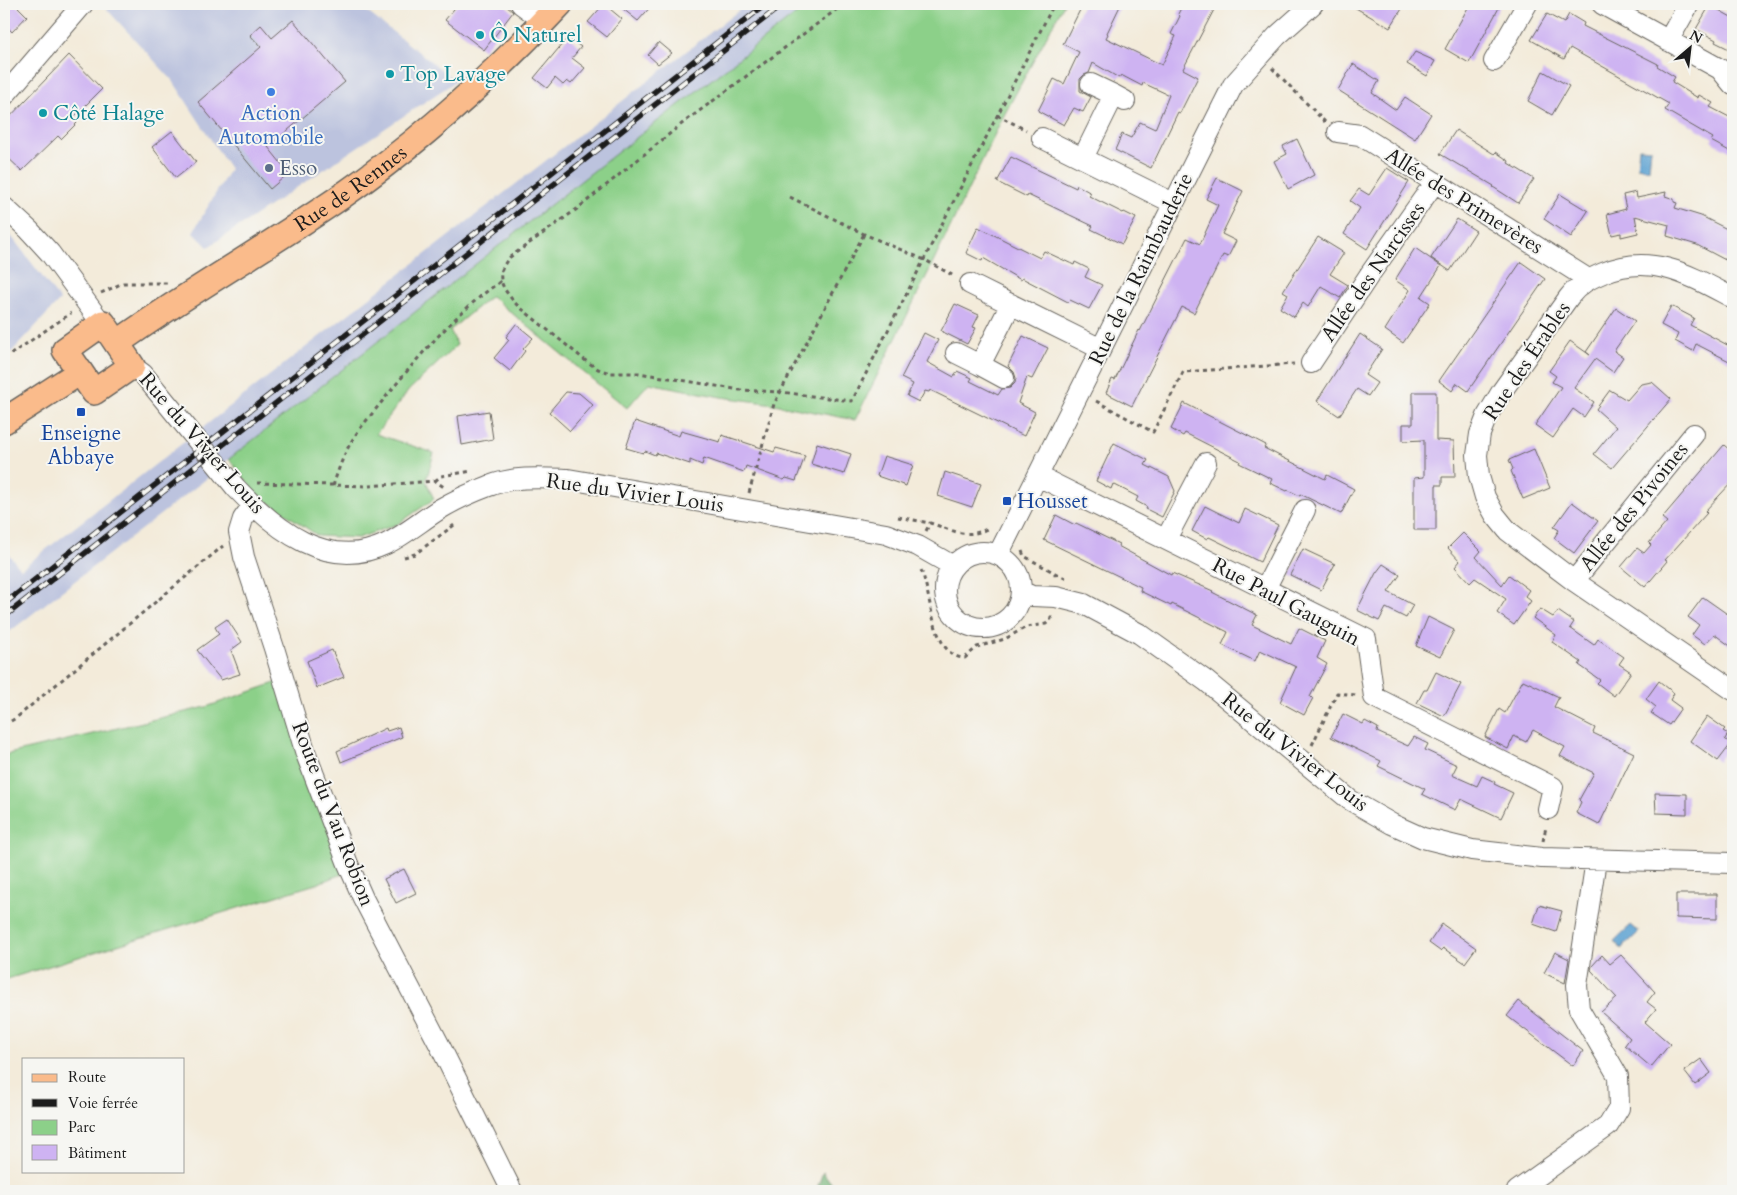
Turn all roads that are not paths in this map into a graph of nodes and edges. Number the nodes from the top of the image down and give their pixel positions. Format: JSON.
{"nodes":[{"id":1,"x":520,"y":4,"type":"edge"},
{"id":2,"x":1313,"y":4,"type":"edge"},
{"id":3,"x":1527,"y":4,"type":"edge"},
{"id":4,"x":1602,"y":4,"type":"edge"},
{"id":5,"x":1689,"y":4,"type":"edge"},
{"id":6,"x":80,"y":7,"type":"edge"},
{"id":7,"x":552,"y":13,"type":"edge"},
{"id":8,"x":1668,"y":41,"type":"junction"},
{"id":9,"x":1494,"y":61,"type":"dead end"},
{"id":10,"x":1091,"y":84,"type":"dead end"},
{"id":11,"x":1733,"y":85,"type":"edge"},
{"id":12,"x":4,"y":96,"type":"edge"},
{"id":13,"x":1338,"y":132,"type":"road end"},
{"id":14,"x":1042,"y":138,"type":"road end"},
{"id":15,"x":1083,"y":158,"type":"junction"},
{"id":16,"x":1435,"y":182,"type":"junction"},
{"id":17,"x":1174,"y":203,"type":"junction"},
{"id":18,"x":4,"y":207,"type":"edge"},
{"id":19,"x":1588,"y":279,"type":"junction"},
{"id":20,"x":970,"y":284,"type":"road end"},
{"id":21,"x":1733,"y":298,"type":"edge"},
{"id":22,"x":1011,"y":304,"type":"junction"},
{"id":23,"x":110,"y":333,"type":"junction"},
{"id":24,"x":1101,"y":350,"type":"junction"},
{"id":25,"x":956,"y":354,"type":"dead end"},
{"id":26,"x":1311,"y":362,"type":"road end"},
{"id":27,"x":132,"y":366,"type":"junction"},
{"id":28,"x":980,"y":366,"type":"junction"},
{"id":29,"x":80,"y":372,"type":"junction"},
{"id":30,"x":1004,"y":378,"type":"dead end"},
{"id":31,"x":4,"y":421,"type":"edge"},
{"id":32,"x":1694,"y":434,"type":"dead end"},
{"id":33,"x":1206,"y":463,"type":"dead end"},
{"id":34,"x":1038,"y":476,"type":"junction"},
{"id":35,"x":253,"y":505,"type":"junction"},
{"id":36,"x":1305,"y":510,"type":"dead end"},
{"id":37,"x":1166,"y":539,"type":"junction"},
{"id":38,"x":998,"y":555,"type":"junction"},
{"id":39,"x":953,"y":566,"type":"junction"},
{"id":40,"x":1574,"y":580,"type":"junction"},
{"id":41,"x":1265,"y":589,"type":"junction"},
{"id":42,"x":1021,"y":591,"type":"junction"},
{"id":43,"x":1733,"y":690,"type":"edge"},
{"id":44,"x":1548,"y":809,"type":"road end"},
{"id":45,"x":1596,"y":860,"type":"junction"},
{"id":46,"x":1733,"y":863,"type":"edge"},
{"id":47,"x":512,"y":1191,"type":"edge"},
{"id":48,"x":1517,"y":1191,"type":"edge"}],
"edges":[{"from":1,"to":7,"type":"street"},
{"from":2,"to":17,"type":"street","name":"Rue de la Raimbauderie"},
{"from":3,"to":9,"type":"street"},
{"from":4,"to":8,"type":"street"},
{"from":5,"to":8,"type":"street"},
{"from":6,"to":12,"type":"street"},
{"from":7,"to":23,"type":"main road","name":"Rue de Rennes"},
{"from":8,"to":11,"type":"street"},
{"from":10,"to":15,"type":"street"},
{"from":13,"to":16,"type":"street","name":"Allée des Primevères"},
{"from":14,"to":15,"type":"street"},
{"from":15,"to":17,"type":"street"},
{"from":16,"to":19,"type":"street","name":"Allée des Primevères"},
{"from":16,"to":26,"type":"street","name":"Allée des Narcisses"},
{"from":17,"to":24,"type":"street","name":"Rue de la Raimbauderie"},
{"from":18,"to":23,"type":"street"},
{"from":19,"to":21,"type":"street","name":"Rue des Érables"},
{"from":19,"to":40,"type":"street","name":"Rue des Érables"},
{"from":20,"to":22,"type":"street"},
{"from":22,"to":24,"type":"street"},
{"from":22,"to":28,"type":"street"},
{"from":23,"to":27,"type":"main road"},
{"from":23,"to":29,"type":"main road","name":"Rue de Rennes"},
{"from":24,"to":34,"type":"street","name":"Rue de la Raimbauderie"},
{"from":25,"to":28,"type":"street"},
{"from":27,"to":29,"type":"main road"},
{"from":27,"to":35,"type":"street","name":"Rue du Vivier Louis"},
{"from":28,"to":30,"type":"street"},
{"from":29,"to":31,"type":"main road"},
{"from":32,"to":40,"type":"street","name":"Allée des Pivoines"},
{"from":33,"to":37,"type":"street"},
{"from":34,"to":37,"type":"street","name":"Rue Paul Gauguin"},
{"from":34,"to":38,"type":"street","name":"Rue de la Raimbauderie"},
{"from":35,"to":39,"type":"street","name":"Rue du Vivier Louis"},
{"from":35,"to":47,"type":"street","name":"Route du Vau Robion"},
{"from":36,"to":41,"type":"street"},
{"from":37,"to":41,"type":"street","name":"Rue Paul Gauguin"},
{"from":38,"to":39,"type":"street"},
{"from":38,"to":42,"type":"street"},
{"from":39,"to":42,"type":"street"},
{"from":40,"to":43,"type":"street","name":"Rue des Érables"},
{"from":41,"to":44,"type":"street","name":"Rue Paul Gauguin"},
{"from":42,"to":45,"type":"street","name":"Rue du Vivier Louis"},
{"from":45,"to":46,"type":"street","name":"Rue du Vivier Louis"},
{"from":45,"to":48,"type":"street"}]}
